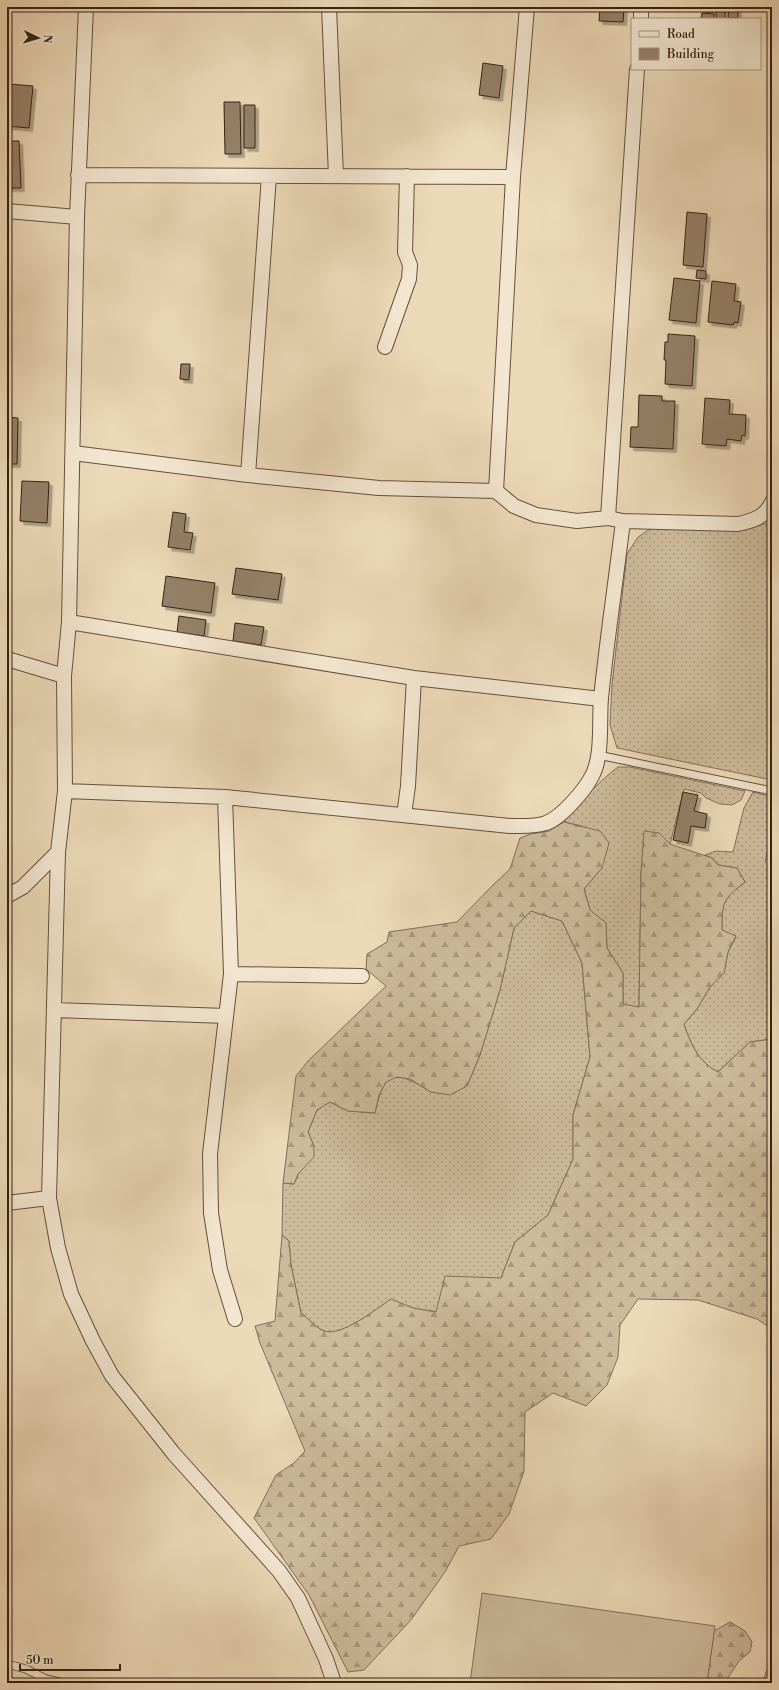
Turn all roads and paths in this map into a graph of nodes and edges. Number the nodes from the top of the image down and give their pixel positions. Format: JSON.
{"nodes":[{"id":1,"x":86,"y":7,"type":"edge"},
{"id":2,"x":328,"y":7,"type":"edge"},
{"id":3,"x":527,"y":7,"type":"edge"},
{"id":4,"x":641,"y":7,"type":"edge"},
{"id":5,"x":640,"y":18,"type":"edge"},
{"id":6,"x":637,"y":70,"type":"edge"},
{"id":7,"x":78,"y":175,"type":"junction"},
{"id":8,"x":269,"y":176,"type":"junction"},
{"id":9,"x":336,"y":176,"type":"junction"},
{"id":10,"x":407,"y":176,"type":"junction"},
{"id":11,"x":513,"y":177,"type":"junction"},
{"id":12,"x":7,"y":211,"type":"edge"},
{"id":13,"x":77,"y":217,"type":"junction"},
{"id":14,"x":385,"y":347,"type":"dead end"},
{"id":15,"x":73,"y":453,"type":"junction"},
{"id":16,"x":248,"y":475,"type":"junction"},
{"id":17,"x":496,"y":491,"type":"junction"},
{"id":18,"x":772,"y":502,"type":"edge"},
{"id":19,"x":608,"y":518,"type":"junction"},
{"id":20,"x":623,"y":521,"type":"junction"},
{"id":21,"x":69,"y":622,"type":"junction"},
{"id":22,"x":7,"y":659,"type":"edge"},
{"id":23,"x":64,"y":676,"type":"junction"},
{"id":24,"x":414,"y":678,"type":"junction"},
{"id":25,"x":601,"y":699,"type":"junction"},
{"id":26,"x":598,"y":755,"type":"junction"},
{"id":27,"x":772,"y":790,"type":"edge"},
{"id":28,"x":65,"y":791,"type":"junction"},
{"id":29,"x":225,"y":796,"type":"junction"},
{"id":30,"x":404,"y":816,"type":"junction"},
{"id":31,"x":58,"y":852,"type":"junction"},
{"id":32,"x":7,"y":896,"type":"edge"},
{"id":33,"x":231,"y":974,"type":"junction"},
{"id":34,"x":362,"y":976,"type":"dead end"},
{"id":35,"x":54,"y":1010,"type":"junction"},
{"id":36,"x":226,"y":1016,"type":"junction"},
{"id":37,"x":49,"y":1198,"type":"junction"},
{"id":38,"x":7,"y":1203,"type":"edge"},
{"id":39,"x":235,"y":1319,"type":"dead end"},
{"id":40,"x":7,"y":1664,"type":"edge"},
{"id":41,"x":63,"y":1683,"type":"edge"},
{"id":42,"x":334,"y":1683,"type":"edge"}],
"edges":[{"from":1,"to":7,"type":"street"},
{"from":2,"to":9,"type":"street"},
{"from":3,"to":11,"type":"street"},
{"from":4,"to":5,"type":"street"},
{"from":6,"to":19,"type":"street"},
{"from":7,"to":8,"type":"street"},
{"from":7,"to":13,"type":"street"},
{"from":8,"to":9,"type":"street"},
{"from":8,"to":16,"type":"street"},
{"from":9,"to":10,"type":"street"},
{"from":10,"to":11,"type":"street"},
{"from":10,"to":14,"type":"street"},
{"from":11,"to":17,"type":"street"},
{"from":12,"to":13,"type":"street"},
{"from":13,"to":15,"type":"street"},
{"from":15,"to":16,"type":"street"},
{"from":15,"to":21,"type":"street"},
{"from":16,"to":17,"type":"street"},
{"from":17,"to":19,"type":"street"},
{"from":18,"to":20,"type":"street"},
{"from":19,"to":20,"type":"street"},
{"from":20,"to":25,"type":"street"},
{"from":21,"to":23,"type":"street"},
{"from":21,"to":24,"type":"street"},
{"from":22,"to":23,"type":"street"},
{"from":23,"to":28,"type":"street"},
{"from":24,"to":25,"type":"street"},
{"from":24,"to":30,"type":"street"},
{"from":25,"to":26,"type":"street"},
{"from":26,"to":27,"type":"lane"},
{"from":26,"to":30,"type":"street"},
{"from":28,"to":29,"type":"street"},
{"from":28,"to":31,"type":"street"},
{"from":29,"to":30,"type":"street"},
{"from":29,"to":33,"type":"street"},
{"from":31,"to":32,"type":"street"},
{"from":31,"to":35,"type":"street"},
{"from":33,"to":34,"type":"street"},
{"from":33,"to":36,"type":"street"},
{"from":35,"to":36,"type":"street"},
{"from":35,"to":37,"type":"street"},
{"from":36,"to":39,"type":"street"},
{"from":37,"to":38,"type":"street"},
{"from":37,"to":42,"type":"street"},
{"from":40,"to":41,"type":"lane"}]}
